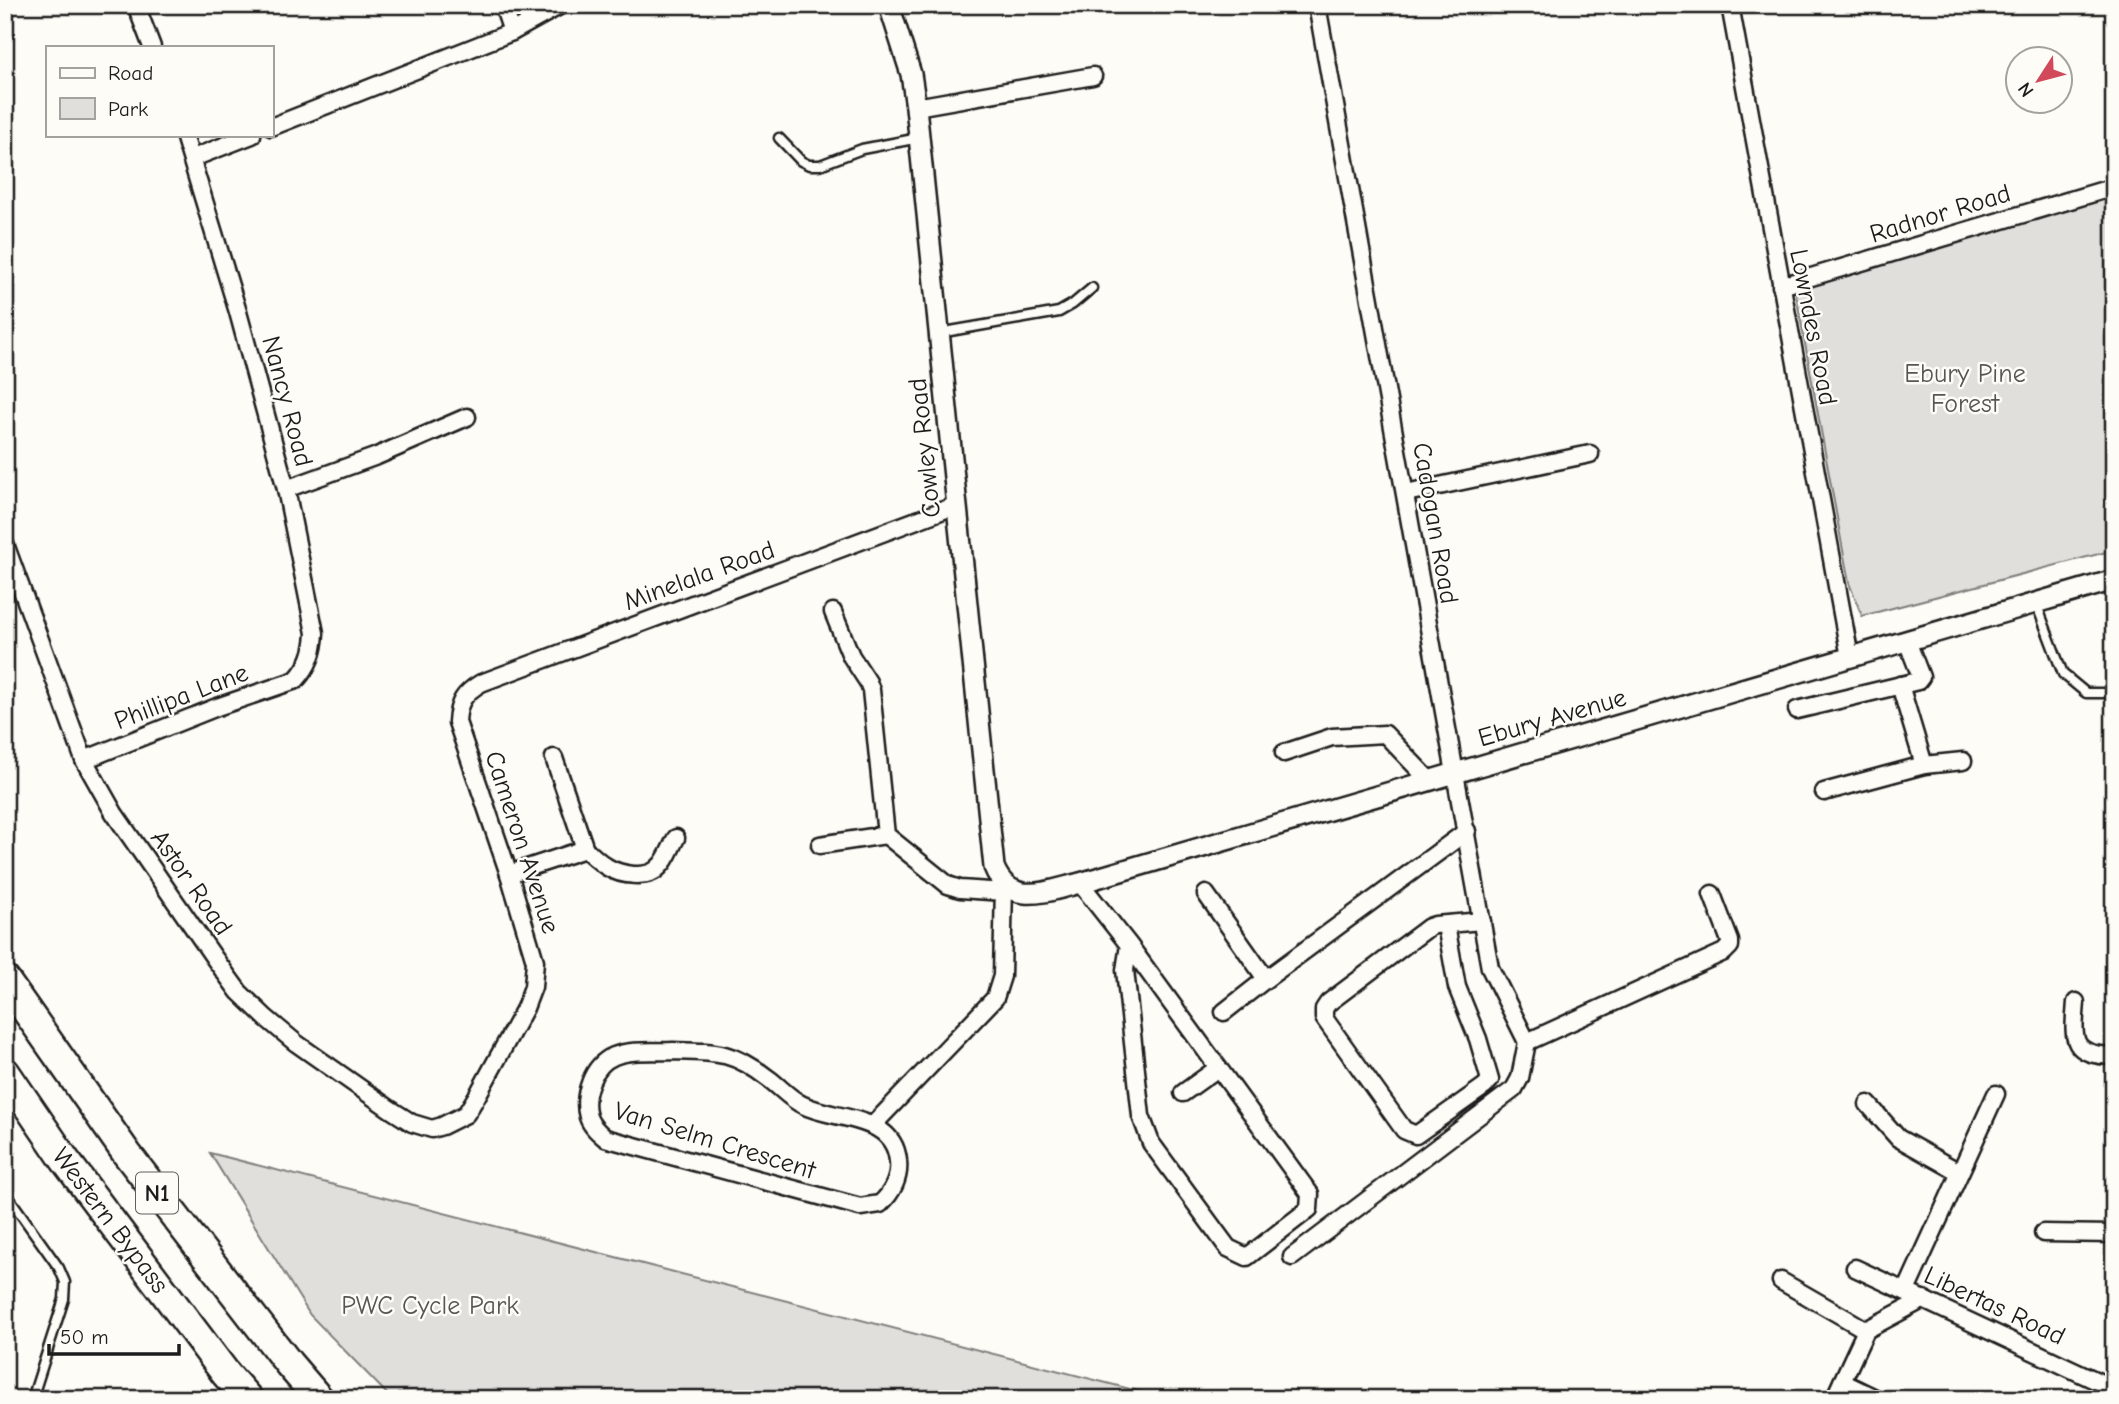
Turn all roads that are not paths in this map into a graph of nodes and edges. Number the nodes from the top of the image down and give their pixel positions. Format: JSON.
{"nodes":[{"id":1,"x":136,"y":5,"type":"edge"},
{"id":2,"x":503,"y":5,"type":"edge"},
{"id":3,"x":562,"y":5,"type":"edge"},
{"id":4,"x":889,"y":5,"type":"edge"},
{"id":5,"x":1317,"y":5,"type":"edge"},
{"id":6,"x":1731,"y":5,"type":"edge"},
{"id":7,"x":512,"y":32,"type":"junction"},
{"id":8,"x":152,"y":46,"type":"edge"},
{"id":9,"x":1093,"y":76,"type":"dead end"},
{"id":10,"x":916,"y":107,"type":"junction"},
{"id":11,"x":273,"y":126,"type":"edge"},
{"id":12,"x":184,"y":136,"type":"edge"},
{"id":13,"x":249,"y":136,"type":"edge"},
{"id":14,"x":779,"y":138,"type":"dead end"},
{"id":15,"x":919,"y":138,"type":"junction"},
{"id":16,"x":193,"y":158,"type":"junction"},
{"id":17,"x":2114,"y":187,"type":"edge"},
{"id":18,"x":1781,"y":286,"type":"junction"},
{"id":19,"x":1093,"y":288,"type":"dead end"},
{"id":20,"x":939,"y":333,"type":"junction"},
{"id":21,"x":467,"y":416,"type":"dead end"},
{"id":22,"x":1590,"y":454,"type":"dead end"},
{"id":23,"x":286,"y":489,"type":"junction"},
{"id":24,"x":1406,"y":493,"type":"junction"},
{"id":25,"x":957,"y":505,"type":"junction"},
{"id":26,"x":5,"y":544,"type":"edge"},
{"id":27,"x":2114,"y":580,"type":"edge"},
{"id":28,"x":2036,"y":602,"type":"junction"},
{"id":29,"x":833,"y":612,"type":"dead end"},
{"id":30,"x":1907,"y":641,"type":"junction"},
{"id":31,"x":1850,"y":657,"type":"junction"},
{"id":32,"x":296,"y":680,"type":"joint"},
{"id":33,"x":1900,"y":685,"type":"junction"},
{"id":34,"x":2114,"y":693,"type":"edge"},
{"id":35,"x":462,"y":697,"type":"joint"},
{"id":36,"x":1797,"y":710,"type":"dead end"},
{"id":37,"x":1284,"y":753,"type":"dead end"},
{"id":38,"x":554,"y":758,"type":"dead end"},
{"id":39,"x":84,"y":760,"type":"junction"},
{"id":40,"x":1963,"y":761,"type":"dead end"},
{"id":41,"x":1924,"y":765,"type":"junction"},
{"id":42,"x":1456,"y":772,"type":"junction"},
{"id":43,"x":1429,"y":780,"type":"junction"},
{"id":44,"x":1824,"y":792,"type":"dead end"},
{"id":45,"x":1467,"y":831,"type":"junction"},
{"id":46,"x":886,"y":835,"type":"junction"},
{"id":47,"x":676,"y":838,"type":"dead end"},
{"id":48,"x":820,"y":845,"type":"dead end"},
{"id":49,"x":585,"y":849,"type":"junction"},
{"id":50,"x":509,"y":874,"type":"junction"},
{"id":51,"x":1080,"y":883,"type":"junction"},
{"id":52,"x":1004,"y":889,"type":"junction"},
{"id":53,"x":1206,"y":894,"type":"dead end"},
{"id":54,"x":1712,"y":894,"type":"dead end"},
{"id":55,"x":1482,"y":921,"type":"junction"},
{"id":56,"x":1446,"y":925,"type":"junction"},
{"id":57,"x":1129,"y":945,"type":"junction"},
{"id":58,"x":1266,"y":979,"type":"junction"},
{"id":59,"x":5,"y":980,"type":"edge"},
{"id":60,"x":2076,"y":1002,"type":"dead end"},
{"id":61,"x":1224,"y":1012,"type":"dead end"},
{"id":62,"x":1527,"y":1042,"type":"junction"},
{"id":63,"x":2114,"y":1056,"type":"edge"},
{"id":64,"x":1218,"y":1068,"type":"junction"},
{"id":65,"x":5,"y":1072,"type":"edge"},
{"id":66,"x":1183,"y":1093,"type":"dead end"},
{"id":67,"x":1996,"y":1094,"type":"dead end"},
{"id":68,"x":1868,"y":1104,"type":"dead end"},
{"id":69,"x":466,"y":1114,"type":"joint"},
{"id":70,"x":873,"y":1125,"type":"junction"},
{"id":71,"x":1959,"y":1172,"type":"junction"},
{"id":72,"x":5,"y":1192,"type":"edge"},
{"id":73,"x":2043,"y":1233,"type":"dead end"},
{"id":74,"x":2114,"y":1234,"type":"edge"},
{"id":75,"x":1292,"y":1257,"type":"dead end"},
{"id":76,"x":1855,"y":1268,"type":"dead end"},
{"id":77,"x":1781,"y":1281,"type":"dead end"},
{"id":78,"x":1906,"y":1291,"type":"junction"},
{"id":79,"x":1924,"y":1299,"type":"junction"},
{"id":80,"x":1866,"y":1330,"type":"junction"},
{"id":81,"x":1842,"y":1382,"type":"junction"},
{"id":82,"x":2114,"y":1389,"type":"edge"},
{"id":83,"x":32,"y":1399,"type":"edge"},
{"id":84,"x":248,"y":1399,"type":"edge"},
{"id":85,"x":320,"y":1399,"type":"edge"},
{"id":86,"x":1833,"y":1399,"type":"edge"},
{"id":87,"x":1877,"y":1399,"type":"edge"}],
"edges":[{"from":1,"to":8,"type":"street"},
{"from":2,"to":7,"type":"street"},
{"from":3,"to":7,"type":"street"},
{"from":4,"to":10,"type":"street","name":"Cowley Road"},
{"from":5,"to":24,"type":"street","name":"Cadogan Road"},
{"from":6,"to":18,"type":"street","name":"Lowndes Road"},
{"from":7,"to":11,"type":"street"},
{"from":9,"to":10,"type":"street"},
{"from":10,"to":15,"type":"street","name":"Cowley Road"},
{"from":12,"to":16,"type":"street","name":"Nancy Road"},
{"from":13,"to":16,"type":"street"},
{"from":14,"to":15,"type":"lane"},
{"from":15,"to":20,"type":"street","name":"Cowley Road"},
{"from":16,"to":23,"type":"street","name":"Nancy Road"},
{"from":17,"to":18,"type":"street","name":"Radnor Road"},
{"from":18,"to":31,"type":"street","name":"Lowndes Road"},
{"from":19,"to":20,"type":"lane"},
{"from":20,"to":25,"type":"street","name":"Cowley Road"},
{"from":21,"to":23,"type":"street"},
{"from":22,"to":24,"type":"street"},
{"from":23,"to":32,"type":"street","name":"Nancy Road"},
{"from":24,"to":42,"type":"street","name":"Cadogan Road"},
{"from":25,"to":35,"type":"street","name":"Minelala Road"},
{"from":25,"to":52,"type":"street","name":"Cowley Road"},
{"from":26,"to":39,"type":"street","name":"Astor Road"},
{"from":27,"to":28,"type":"street","name":"Ebury Avenue"},
{"from":28,"to":30,"type":"street","name":"Ebury Avenue"},
{"from":28,"to":34,"type":"lane"},
{"from":29,"to":46,"type":"street"},
{"from":30,"to":31,"type":"street","name":"Ebury Avenue"},
{"from":30,"to":33,"type":"street"},
{"from":31,"to":42,"type":"street","name":"Ebury Avenue"},
{"from":32,"to":39,"type":"street","name":"Phillipa Lane"},
{"from":33,"to":36,"type":"street"},
{"from":33,"to":41,"type":"street"},
{"from":35,"to":50,"type":"street","name":"Cameron Avenue"},
{"from":37,"to":43,"type":"street"},
{"from":38,"to":49,"type":"street"},
{"from":39,"to":69,"type":"street","name":"Astor Road"},
{"from":40,"to":41,"type":"street"},
{"from":41,"to":44,"type":"street"},
{"from":42,"to":43,"type":"street","name":"Ebury Avenue"},
{"from":42,"to":45,"type":"street","name":"Cadogan Road"},
{"from":43,"to":51,"type":"street","name":"Ebury Avenue"},
{"from":45,"to":55,"type":"street","name":"Cadogan Road"},
{"from":45,"to":58,"type":"street"},
{"from":46,"to":48,"type":"street"},
{"from":46,"to":52,"type":"street"},
{"from":47,"to":49,"type":"street"},
{"from":49,"to":50,"type":"street"},
{"from":50,"to":69,"type":"street","name":"Cameron Avenue"},
{"from":51,"to":52,"type":"street","name":"Ebury Avenue"},
{"from":51,"to":57,"type":"street"},
{"from":52,"to":70,"type":"street"},
{"from":53,"to":58,"type":"street"},
{"from":54,"to":62,"type":"street"},
{"from":55,"to":56,"type":"street"},
{"from":55,"to":62,"type":"street","name":"Cadogan Road"},
{"from":56,"to":56,"type":"street"},
{"from":57,"to":64,"type":"street"},
{"from":57,"to":64,"type":"street"},
{"from":58,"to":61,"type":"street"},
{"from":59,"to":85,"type":"highway","name":"Western Bypass","number":"N1"},
{"from":60,"to":63,"type":"street"},
{"from":62,"to":75,"type":"street"},
{"from":64,"to":66,"type":"street"},
{"from":65,"to":84,"type":"highway","name":"Western Bypass","number":"N1"},
{"from":67,"to":71,"type":"street"},
{"from":68,"to":71,"type":"street"},
{"from":70,"to":70,"type":"street","name":"Van Selm Crescent"},
{"from":71,"to":78,"type":"street"},
{"from":72,"to":83,"type":"lane"},
{"from":73,"to":74,"type":"street"},
{"from":76,"to":78,"type":"street","name":"Libertas Road"},
{"from":77,"to":80,"type":"street"},
{"from":78,"to":79,"type":"street","name":"Libertas Road"},
{"from":79,"to":80,"type":"street"},
{"from":79,"to":82,"type":"street","name":"Libertas Road"},
{"from":80,"to":81,"type":"street"},
{"from":81,"to":86,"type":"street"},
{"from":81,"to":87,"type":"street"}]}
